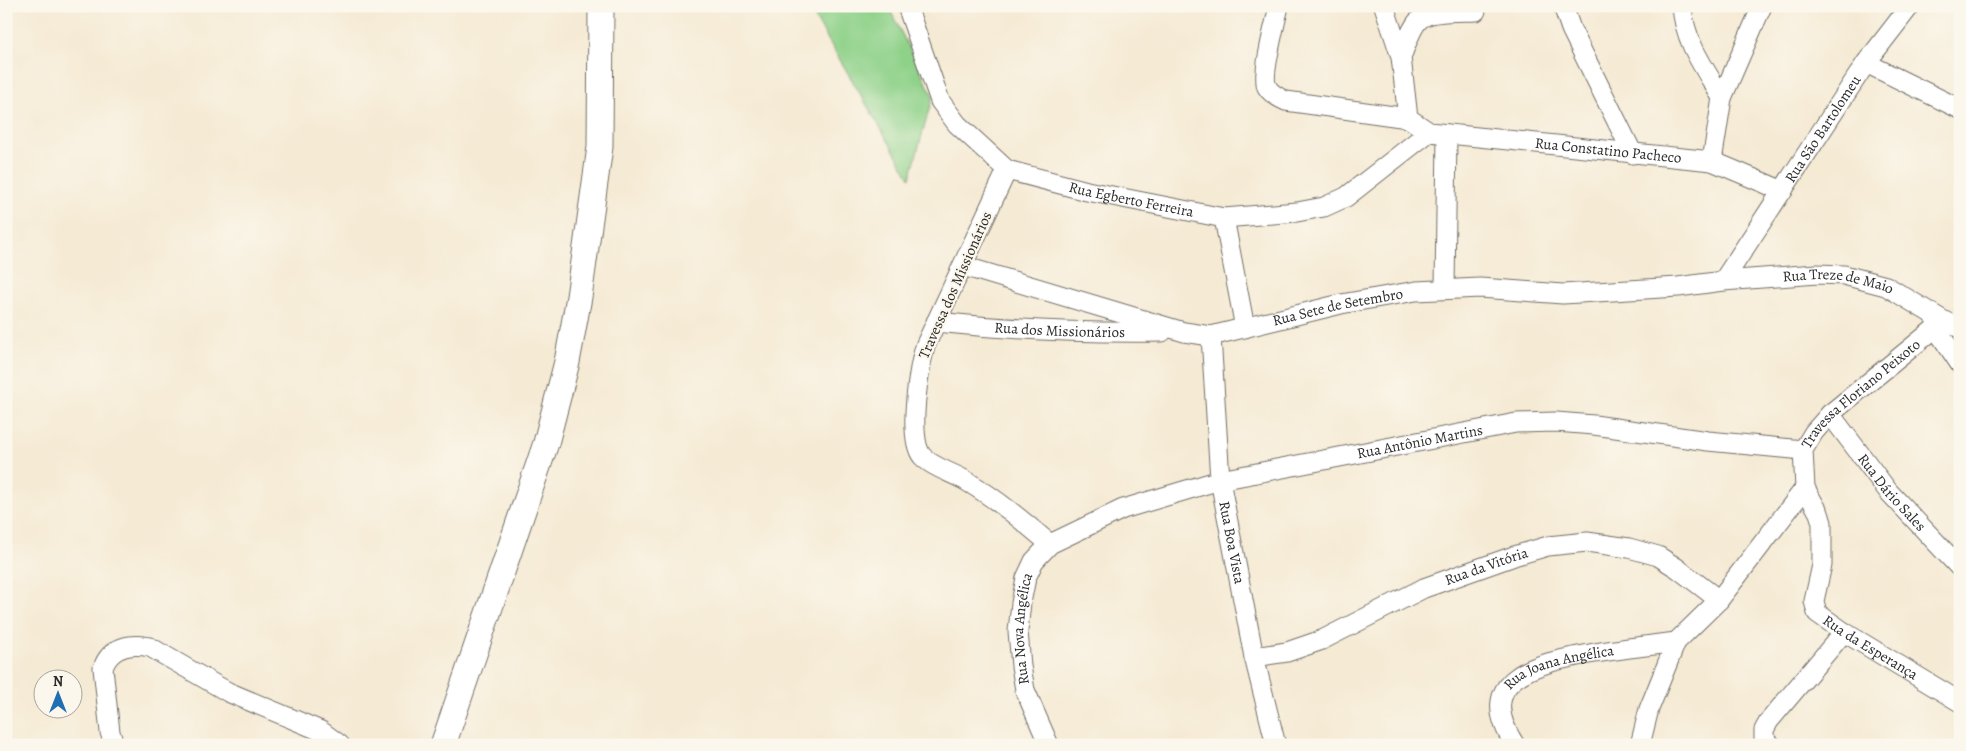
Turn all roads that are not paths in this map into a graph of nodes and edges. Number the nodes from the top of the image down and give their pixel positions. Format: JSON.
{"nodes":[{"id":1,"x":601,"y":6,"type":"edge"},
{"id":2,"x":907,"y":6,"type":"edge"},
{"id":3,"x":1280,"y":6,"type":"edge"},
{"id":4,"x":1384,"y":6,"type":"edge"},
{"id":5,"x":1563,"y":6,"type":"edge"},
{"id":6,"x":1682,"y":6,"type":"edge"},
{"id":7,"x":1762,"y":6,"type":"edge"},
{"id":8,"x":1910,"y":6,"type":"edge"},
{"id":9,"x":1476,"y":11,"type":"dead end"},
{"id":10,"x":1401,"y":57,"type":"junction"},
{"id":11,"x":1866,"y":63,"type":"junction"},
{"id":12,"x":1722,"y":98,"type":"junction"},
{"id":13,"x":1960,"y":109,"type":"edge"},
{"id":14,"x":1408,"y":118,"type":"junction"},
{"id":15,"x":1438,"y":133,"type":"junction"},
{"id":16,"x":1633,"y":154,"type":"junction"},
{"id":17,"x":1712,"y":161,"type":"junction"},
{"id":18,"x":1007,"y":170,"type":"junction"},
{"id":19,"x":1783,"y":191,"type":"junction"},
{"id":20,"x":1224,"y":218,"type":"junction"},
{"id":21,"x":963,"y":266,"type":"junction"},
{"id":22,"x":1723,"y":281,"type":"junction"},
{"id":23,"x":1445,"y":289,"type":"junction"},
{"id":24,"x":936,"y":322,"type":"junction"},
{"id":25,"x":1946,"y":325,"type":"edge"},
{"id":26,"x":1245,"y":328,"type":"junction"},
{"id":27,"x":1184,"y":332,"type":"junction"},
{"id":28,"x":1211,"y":336,"type":"junction"},
{"id":29,"x":1960,"y":364,"type":"edge"},
{"id":30,"x":1830,"y":414,"type":"junction"},
{"id":31,"x":1803,"y":450,"type":"junction"},
{"id":32,"x":1220,"y":480,"type":"junction"},
{"id":33,"x":1805,"y":488,"type":"junction"},
{"id":34,"x":1050,"y":544,"type":"junction"},
{"id":35,"x":1960,"y":568,"type":"edge"},
{"id":36,"x":1719,"y":600,"type":"junction"},
{"id":37,"x":1844,"y":632,"type":"junction"},
{"id":38,"x":1676,"y":642,"type":"junction"},
{"id":39,"x":1254,"y":658,"type":"junction"},
{"id":40,"x":1959,"y":700,"type":"edge"},
{"id":41,"x":114,"y":745,"type":"edge"},
{"id":42,"x":340,"y":745,"type":"edge"},
{"id":43,"x":443,"y":745,"type":"edge"},
{"id":44,"x":1050,"y":745,"type":"edge"},
{"id":45,"x":1276,"y":745,"type":"edge"},
{"id":46,"x":1516,"y":745,"type":"edge"},
{"id":47,"x":1640,"y":745,"type":"edge"},
{"id":48,"x":1771,"y":745,"type":"edge"}],
"edges":[{"from":1,"to":43,"type":"main road"},
{"from":2,"to":18,"type":"street","name":"Rua Egberto Ferreira"},
{"from":3,"to":14,"type":"street"},
{"from":4,"to":10,"type":"street"},
{"from":5,"to":16,"type":"street"},
{"from":6,"to":12,"type":"street"},
{"from":7,"to":12,"type":"street"},
{"from":8,"to":11,"type":"street"},
{"from":9,"to":10,"type":"street"},
{"from":10,"to":14,"type":"street"},
{"from":11,"to":13,"type":"street","name":"Rua São Bartolomeu"},
{"from":11,"to":19,"type":"street","name":"Rua São Bartolomeu"},
{"from":12,"to":17,"type":"street"},
{"from":14,"to":15,"type":"street"},
{"from":15,"to":16,"type":"street","name":"Rua Constatino Pacheco"},
{"from":15,"to":20,"type":"street","name":"Rua Egberto Ferreira"},
{"from":15,"to":23,"type":"street"},
{"from":16,"to":17,"type":"street","name":"Rua Constatino Pacheco"},
{"from":17,"to":19,"type":"street","name":"Rua Constatino Pacheco"},
{"from":18,"to":20,"type":"street","name":"Rua Egberto Ferreira"},
{"from":18,"to":21,"type":"street","name":"Travessa dos Missionários"},
{"from":19,"to":22,"type":"street","name":"Rua São Bartolomeu"},
{"from":20,"to":26,"type":"street"},
{"from":21,"to":24,"type":"street","name":"Travessa dos Missionários"},
{"from":21,"to":27,"type":"street","name":"Rua Sete de Setembro"},
{"from":22,"to":23,"type":"street","name":"Rua Sete de Setembro"},
{"from":22,"to":25,"type":"street","name":"Rua Treze de Maio"},
{"from":23,"to":26,"type":"street","name":"Rua Sete de Setembro"},
{"from":24,"to":27,"type":"street","name":"Rua dos Missionários"},
{"from":24,"to":34,"type":"street","name":"Travessa dos Missionários"},
{"from":25,"to":29,"type":"street","name":"Rua Treze de Maio"},
{"from":25,"to":30,"type":"street","name":"Travessa Floriano Peixoto"},
{"from":26,"to":28,"type":"street","name":"Rua Sete de Setembro"},
{"from":27,"to":28,"type":"street","name":"Rua Sete de Setembro"},
{"from":28,"to":32,"type":"street","name":"Rua Boa Vista"},
{"from":30,"to":31,"type":"street","name":"Travessa Floriano Peixoto"},
{"from":30,"to":35,"type":"street","name":"Rua Dário Sales"},
{"from":31,"to":32,"type":"street","name":"Rua Antônio Martins"},
{"from":31,"to":33,"type":"street","name":"Travessa Floriano Peixoto"},
{"from":32,"to":34,"type":"street","name":"Rua Antônio Martins"},
{"from":32,"to":39,"type":"street","name":"Rua Boa Vista"},
{"from":33,"to":36,"type":"street"},
{"from":33,"to":37,"type":"street","name":"Rua da Esperança"},
{"from":34,"to":44,"type":"street","name":"Rua Nova Angélica"},
{"from":36,"to":38,"type":"street"},
{"from":36,"to":39,"type":"street","name":"Rua da Vitória"},
{"from":37,"to":40,"type":"street","name":"Rua da Esperança"},
{"from":37,"to":48,"type":"street"},
{"from":38,"to":46,"type":"street","name":"Rua Joana Angélica"},
{"from":38,"to":47,"type":"street"},
{"from":39,"to":45,"type":"street","name":"Rua Boa Vista"},
{"from":41,"to":42,"type":"street"}]}
